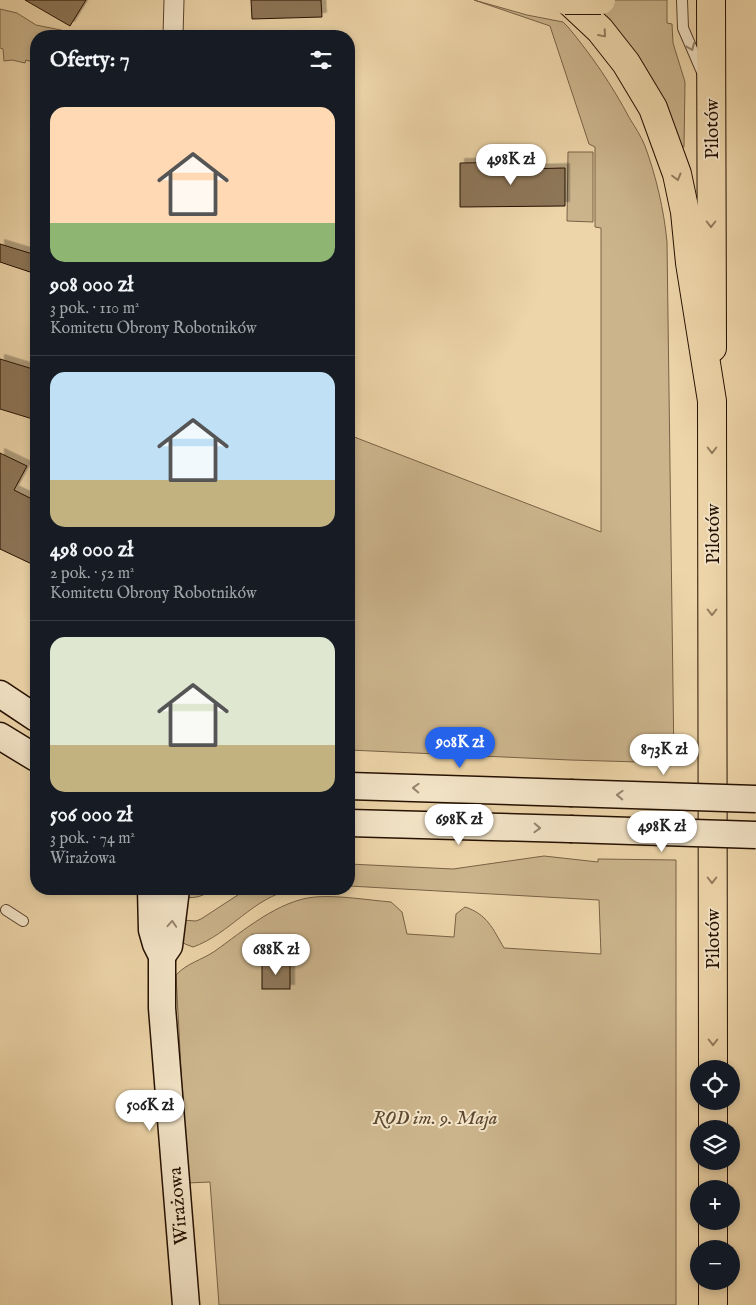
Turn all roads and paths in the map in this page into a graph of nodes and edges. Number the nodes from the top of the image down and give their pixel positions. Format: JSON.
{"nodes":[{"id":1,"x":174,"y":0,"type":"edge"},
{"id":2,"x":566,"y":0,"type":"edge"},
{"id":3,"x":601,"y":0,"type":"edge"},
{"id":4,"x":682,"y":0,"type":"edge"},
{"id":5,"x":711,"y":0,"type":"edge"},
{"id":6,"x":173,"y":30,"type":"edge"},
{"id":7,"x":711,"y":112,"type":"junction"},
{"id":8,"x":712,"y":401,"type":"junction"},
{"id":9,"x":0,"y":694,"type":"edge"},
{"id":10,"x":30,"y":714,"type":"edge"},
{"id":11,"x":0,"y":736,"type":"edge"},
{"id":12,"x":30,"y":754,"type":"edge"},
{"id":13,"x":355,"y":786,"type":"edge"},
{"id":14,"x":756,"y":800,"type":"edge"},
{"id":15,"x":355,"y":822,"type":"edge"},
{"id":16,"x":756,"y":836,"type":"edge"},
{"id":17,"x":151,"y":895,"type":"edge"},
{"id":18,"x":175,"y":895,"type":"edge"},
{"id":19,"x":6,"y":910,"type":"dead end"},
{"id":20,"x":23,"y":921,"type":"dead end"},
{"id":21,"x":162,"y":956,"type":"junction"},
{"id":22,"x":713,"y":1060,"type":"edge"},
{"id":23,"x":713,"y":1290,"type":"edge"},
{"id":24,"x":186,"y":1305,"type":"edge"},
{"id":25,"x":713,"y":1305,"type":"edge"}],
"edges":[{"from":1,"to":6,"type":"street"},
{"from":2,"to":3,"type":"main road","bridge":true},
{"from":2,"to":8,"type":"main road","one_way":true},
{"from":4,"to":7,"type":"lane","one_way":true},
{"from":5,"to":7,"type":"main road","name":"Pilotów"},
{"from":7,"to":8,"type":"main road","name":"Pilotów","one_way":true},
{"from":8,"to":22,"type":"main road","name":"Pilotów","one_way":true},
{"from":9,"to":10,"type":"street"},
{"from":11,"to":12,"type":"street"},
{"from":14,"to":13,"type":"street","one_way":true,"bridge":true},
{"from":15,"to":16,"type":"street","one_way":true,"bridge":true},
{"from":17,"to":21,"type":"street","name":"Wirażowa"},
{"from":21,"to":18,"type":"street","name":"Wirażowa","one_way":true},
{"from":19,"to":20,"type":"lane"},
{"from":21,"to":24,"type":"street","name":"Wirażowa"},
{"from":23,"to":25,"type":"main road"}]}
